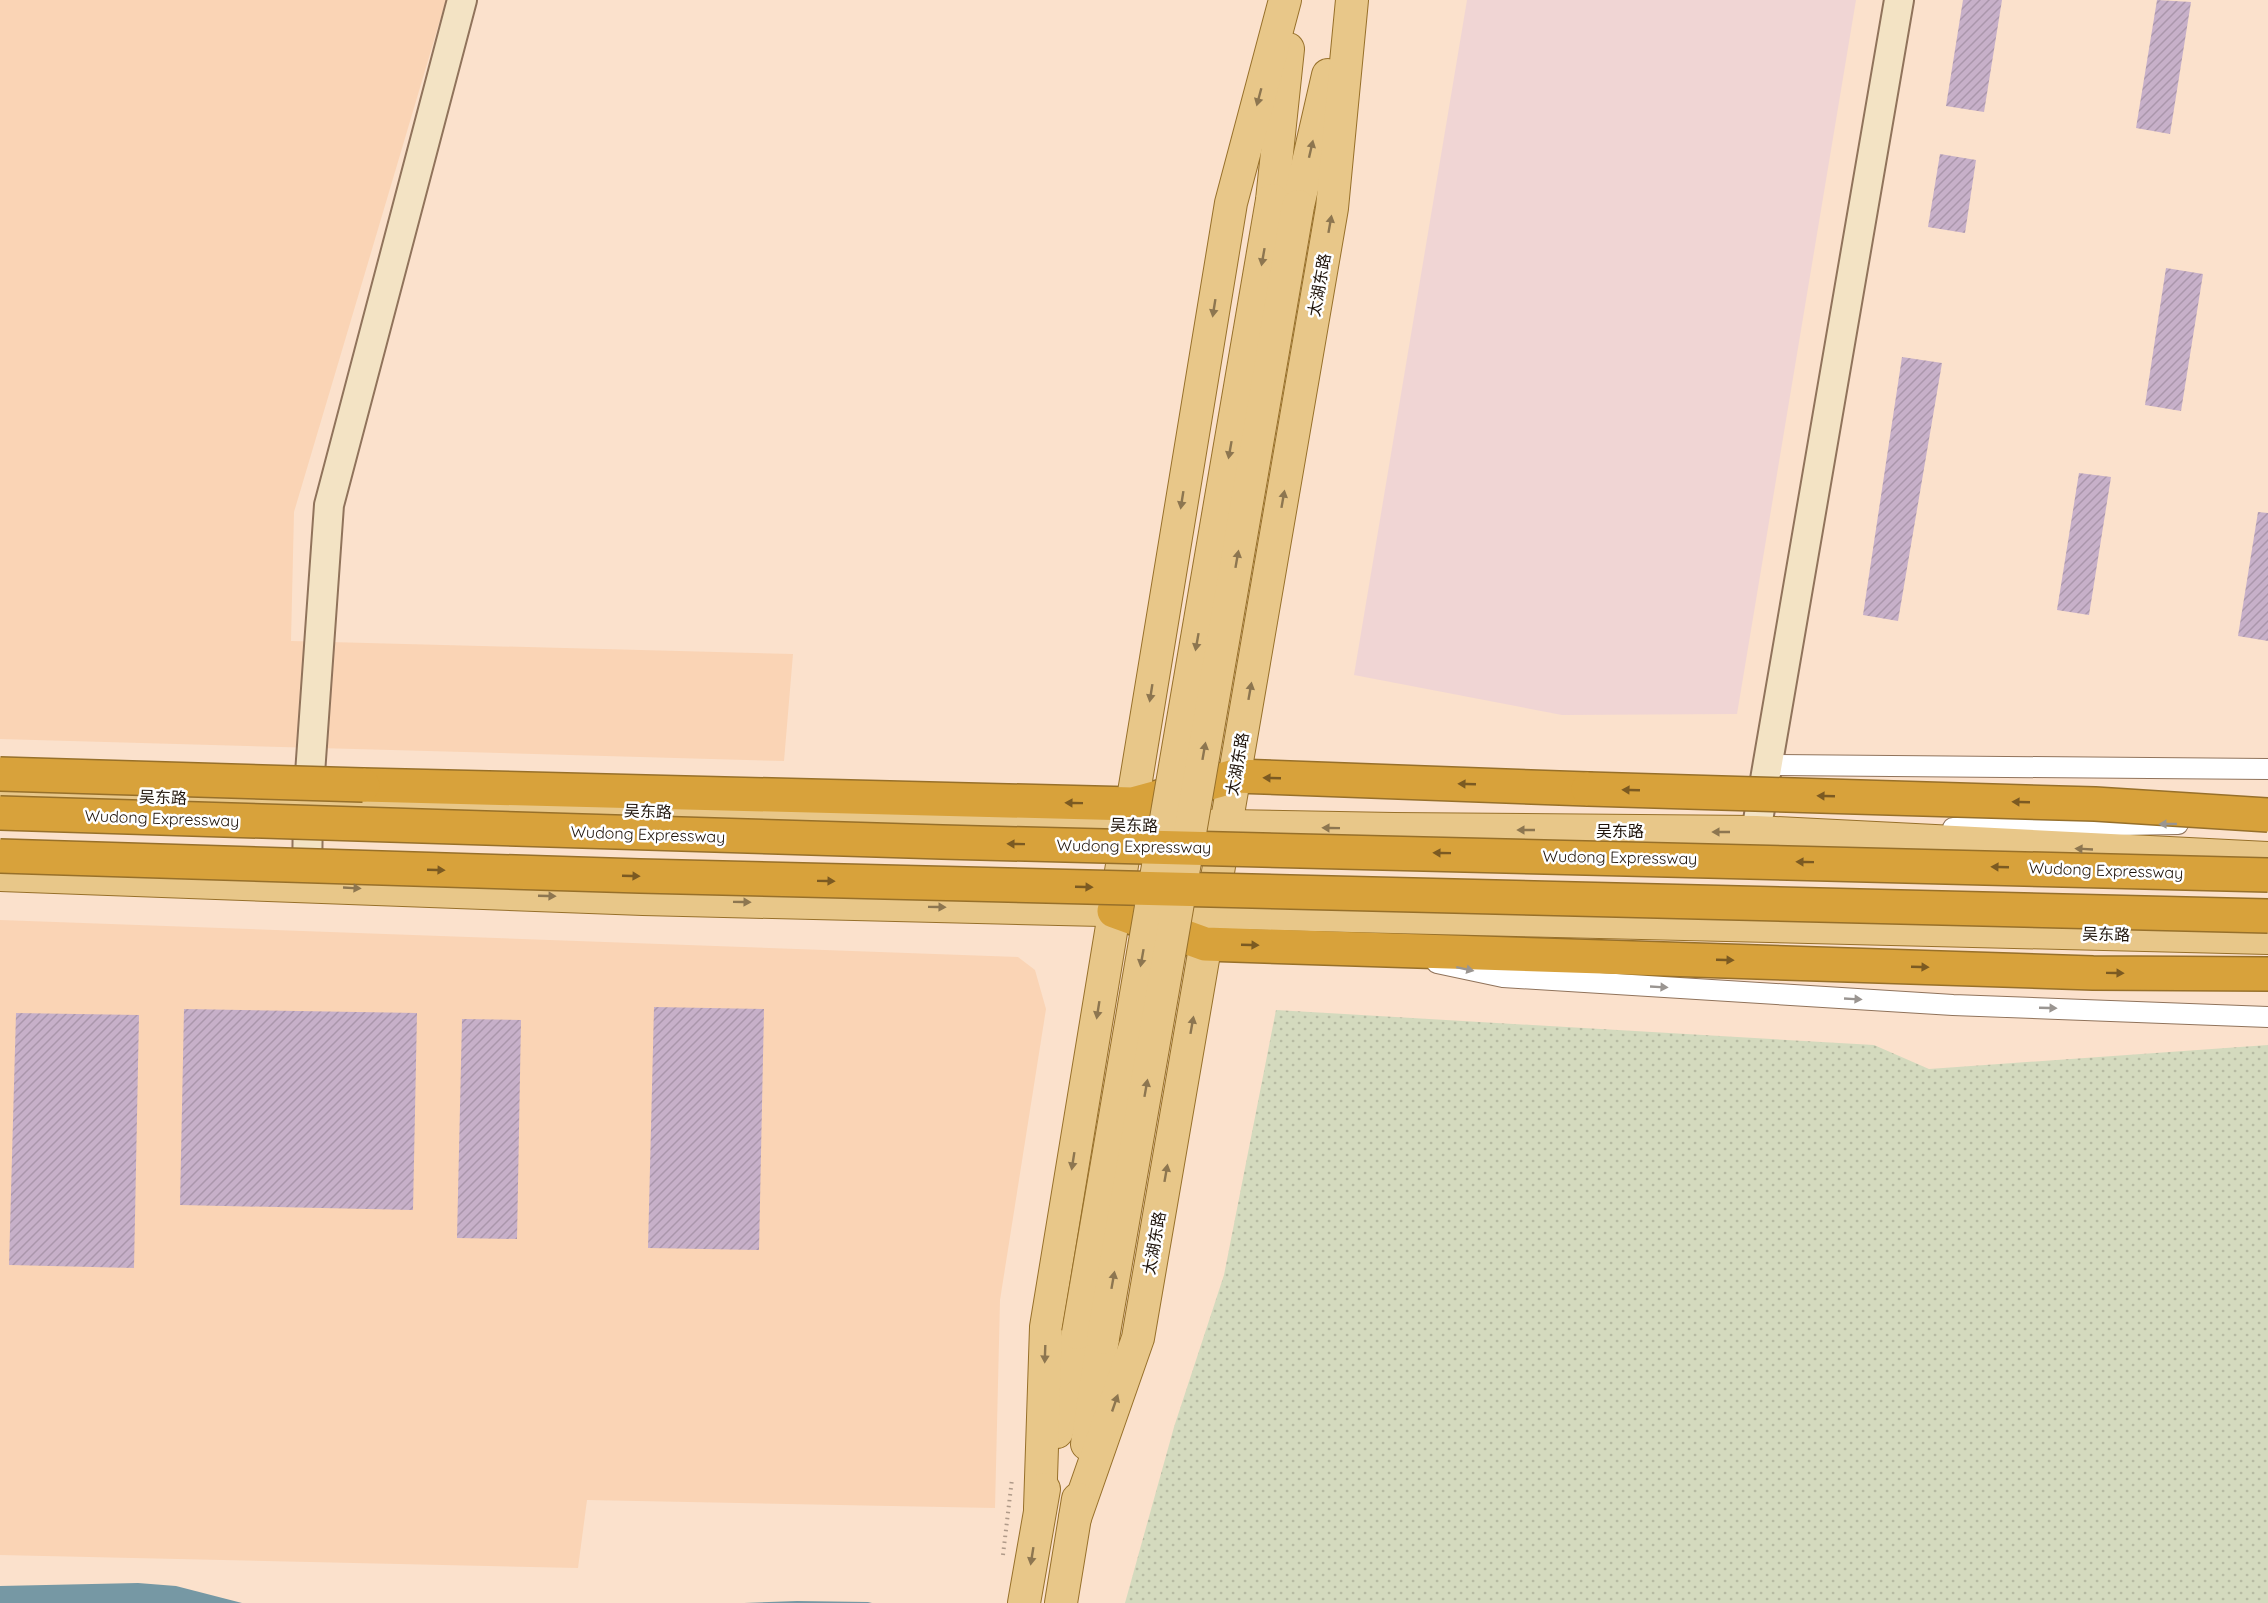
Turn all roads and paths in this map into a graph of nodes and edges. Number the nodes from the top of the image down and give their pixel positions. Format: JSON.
{"nodes":[{"id":1,"x":462,"y":0,"type":"edge"},
{"id":2,"x":1285,"y":0,"type":"edge"},
{"id":3,"x":1293,"y":0,"type":"edge"},
{"id":4,"x":1346,"y":0,"type":"edge"},
{"id":5,"x":1352,"y":0,"type":"edge"},
{"id":6,"x":1899,"y":0,"type":"edge"},
{"id":7,"x":1285,"y":203,"type":"junction"},
{"id":8,"x":1768,"y":765,"type":"junction"},
{"id":9,"x":2268,"y":769,"type":"edge"},
{"id":10,"x":0,"y":774,"type":"edge"},
{"id":11,"x":1235,"y":776,"type":"junction"},
{"id":12,"x":0,"y":792,"type":"edge"},
{"id":13,"x":308,"y":802,"type":"junction"},
{"id":14,"x":0,"y":813,"type":"edge"},
{"id":15,"x":1131,"y":814,"type":"junction"},
{"id":16,"x":2268,"y":815,"type":"edge"},
{"id":17,"x":2268,"y":825,"type":"edge"},
{"id":18,"x":1226,"y":827,"type":"junction"},
{"id":19,"x":1756,"y":832,"type":"junction"},
{"id":20,"x":0,"y":856,"type":"edge"},
{"id":21,"x":2268,"y":858,"type":"edge"},
{"id":22,"x":0,"y":875,"type":"edge"},
{"id":23,"x":2268,"y":875,"type":"edge"},
{"id":24,"x":307,"y":886,"type":"junction"},
{"id":25,"x":1114,"y":911,"type":"junction"},
{"id":26,"x":2268,"y":916,"type":"edge"},
{"id":27,"x":1208,"y":929,"type":"junction"},
{"id":28,"x":2268,"y":938,"type":"edge"},
{"id":29,"x":1367,"y":948,"type":"junction"},
{"id":30,"x":2268,"y":974,"type":"edge"},
{"id":31,"x":2268,"y":1017,"type":"edge"},
{"id":32,"x":1012,"y":1471,"type":"dead end"},
{"id":33,"x":1040,"y":1508,"type":"junction"},
{"id":34,"x":1075,"y":1518,"type":"junction"},
{"id":35,"x":1003,"y":1558,"type":"dead end"},
{"id":36,"x":1024,"y":1603,"type":"edge"},
{"id":37,"x":1061,"y":1603,"type":"edge"}],
"edges":[{"from":1,"to":13,"type":"street"},
{"from":2,"to":15,"type":"main road","name":"太湖东路","one_way":true},
{"from":3,"to":7,"type":"main road","name":"太湖东路"},
{"from":7,"to":4,"type":"main road","name":"太湖东路","one_way":true},
{"from":11,"to":5,"type":"main road","name":"太湖东路","one_way":true},
{"from":6,"to":8,"type":"street"},
{"from":7,"to":33,"type":"main road","name":"太湖东路","one_way":true,"bridge":true},
{"from":34,"to":7,"type":"main road","name":"太湖东路","one_way":true,"bridge":true},
{"from":8,"to":9,"type":"street"},
{"from":8,"to":19,"type":"street"},
{"from":15,"to":10,"type":"highway","one_way":true,"bridge":true},
{"from":11,"to":15,"type":"highway"},
{"from":16,"to":11,"type":"highway","one_way":true,"bridge":true},
{"from":11,"to":18,"type":"main road","name":"太湖东路"},
{"from":12,"to":13,"type":"main road","name":"吴东路"},
{"from":13,"to":15,"type":"main road","name":"吴东路"},
{"from":13,"to":24,"type":"street"},
{"from":23,"to":14,"type":"highway","name":"Wudong Expressway","one_way":true,"bridge":true},
{"from":15,"to":18,"type":"main road","name":"吴东路"},
{"from":15,"to":25,"type":"main road","name":"太湖东路"},
{"from":17,"to":19,"type":"street","one_way":true},
{"from":19,"to":18,"type":"main road","name":"吴东路","one_way":true},
{"from":18,"to":27,"type":"main road","name":"太湖东路"},
{"from":21,"to":19,"type":"main road","name":"吴东路","one_way":true},
{"from":20,"to":26,"type":"highway","one_way":true,"bridge":true},
{"from":22,"to":24,"type":"main road"},
{"from":24,"to":25,"type":"main road","one_way":true},
{"from":25,"to":27,"type":"highway"},
{"from":25,"to":33,"type":"main road","name":"太湖东路","one_way":true},
{"from":27,"to":28,"type":"main road","name":"吴东路"},
{"from":27,"to":29,"type":"highway","one_way":true},
{"from":34,"to":27,"type":"main road","name":"太湖东路","one_way":true},
{"from":29,"to":30,"type":"highway","one_way":true},
{"from":29,"to":31,"type":"street","one_way":true},
{"from":32,"to":35,"type":"path"},
{"from":33,"to":36,"type":"main road","name":"太湖东路","one_way":true},
{"from":34,"to":37,"type":"main road","name":"太湖东路"}]}
